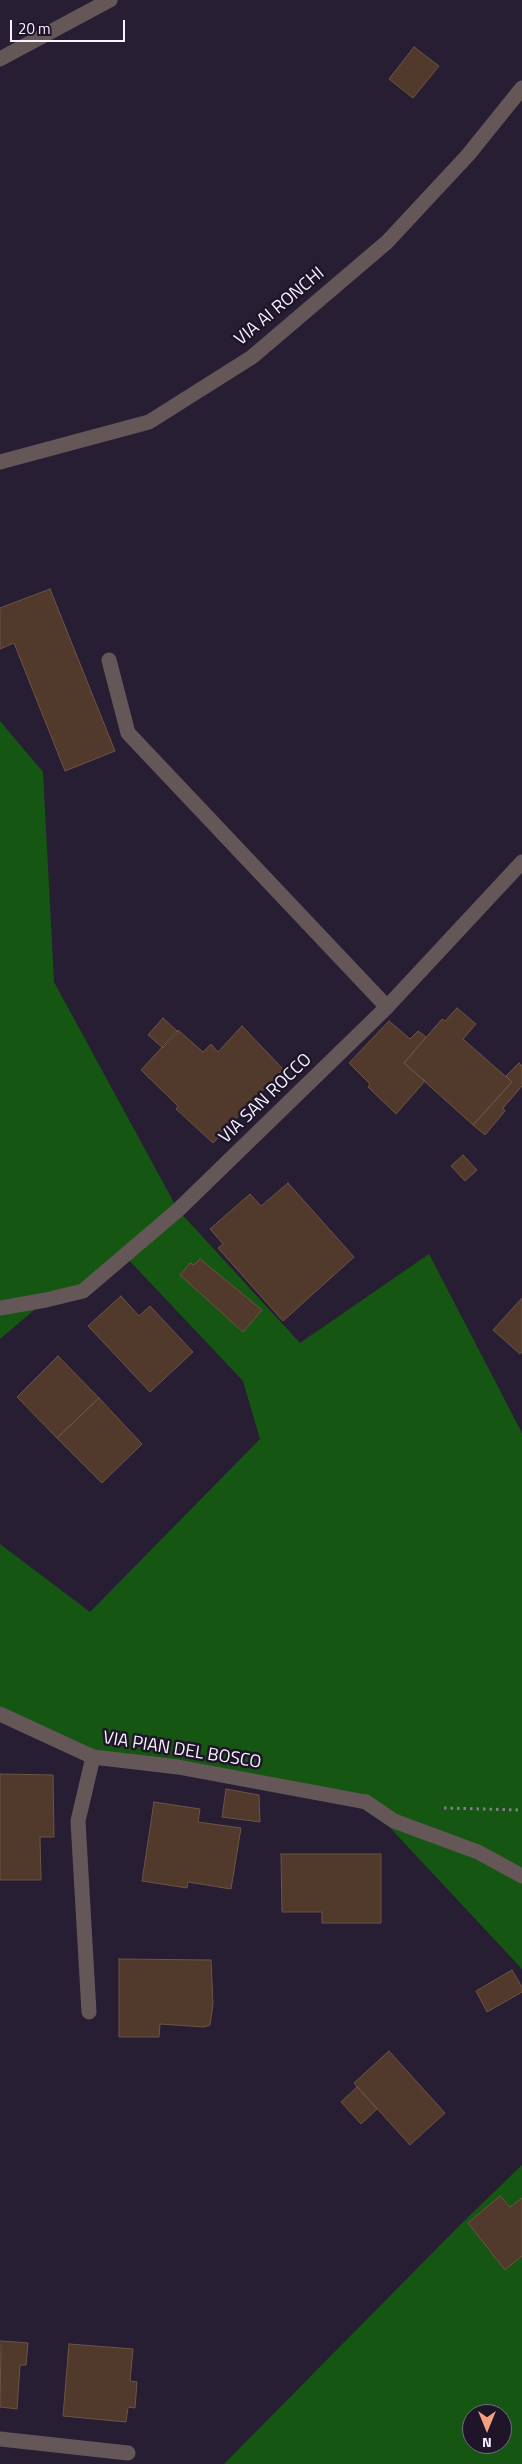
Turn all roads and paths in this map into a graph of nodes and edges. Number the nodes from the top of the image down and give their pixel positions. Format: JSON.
{"nodes":[{"id":1,"x":110,"y":0,"type":"edge"},
{"id":2,"x":0,"y":59,"type":"edge"},
{"id":3,"x":522,"y":88,"type":"edge"},
{"id":4,"x":0,"y":462,"type":"edge"},
{"id":5,"x":109,"y":660,"type":"dead end"},
{"id":6,"x":522,"y":862,"type":"edge"},
{"id":7,"x":387,"y":1007,"type":"junction"},
{"id":8,"x":0,"y":1308,"type":"edge"},
{"id":9,"x":0,"y":1714,"type":"edge"},
{"id":10,"x":93,"y":1756,"type":"junction"},
{"id":11,"x":522,"y":1876,"type":"edge"},
{"id":12,"x":89,"y":2012,"type":"dead end"},
{"id":13,"x":0,"y":2439,"type":"edge"},
{"id":14,"x":128,"y":2453,"type":"dead end"}],
"edges":[{"from":1,"to":2,"type":"street"},
{"from":3,"to":4,"type":"street","name":"VIA AI RONCHI"},
{"from":5,"to":7,"type":"street"},
{"from":6,"to":7,"type":"street","name":"VIA SAN ROCCO"},
{"from":7,"to":8,"type":"street","name":"VIA SAN ROCCO"},
{"from":9,"to":10,"type":"street","name":"VIA PIAN DEL BOSCO"},
{"from":10,"to":11,"type":"street","name":"VIA PIAN DEL BOSCO"},
{"from":10,"to":12,"type":"street"},
{"from":13,"to":14,"type":"street"}]}
